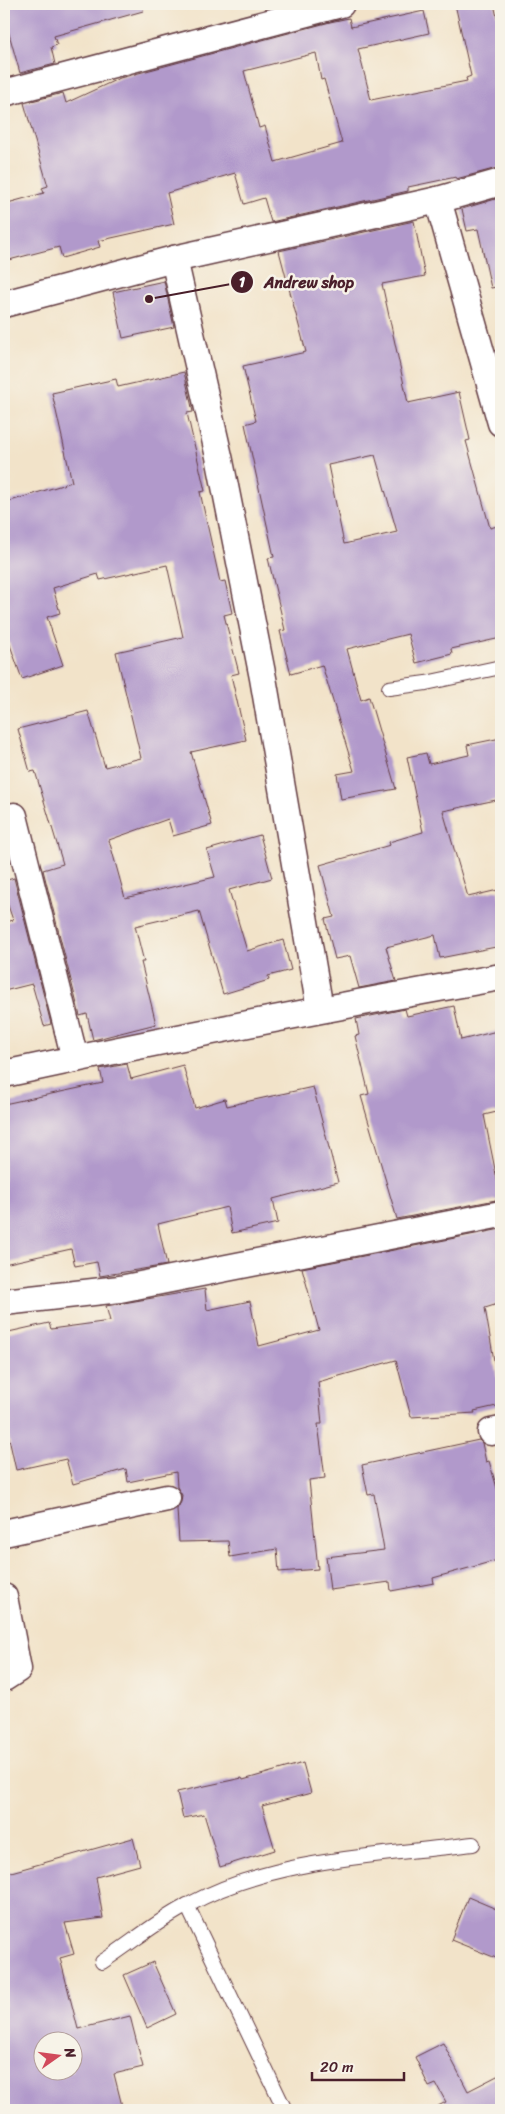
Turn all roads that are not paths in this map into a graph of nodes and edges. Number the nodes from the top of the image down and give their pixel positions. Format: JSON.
{"nodes":[{"id":1,"x":341,"y":4,"type":"edge"},
{"id":2,"x":4,"y":93,"type":"edge"},
{"id":3,"x":501,"y":182,"type":"edge"},
{"id":4,"x":438,"y":200,"type":"junction"},
{"id":5,"x":174,"y":259,"type":"junction"},
{"id":6,"x":4,"y":304,"type":"edge"},
{"id":7,"x":501,"y":423,"type":"edge"},
{"id":8,"x":501,"y":667,"type":"edge"},
{"id":9,"x":389,"y":688,"type":"dead end"},
{"id":10,"x":14,"y":816,"type":"dead end"},
{"id":11,"x":501,"y":977,"type":"edge"},
{"id":12,"x":320,"y":1009,"type":"junction"},
{"id":13,"x":75,"y":1059,"type":"junction"},
{"id":14,"x":4,"y":1074,"type":"edge"},
{"id":15,"x":501,"y":1214,"type":"edge"},
{"id":16,"x":4,"y":1302,"type":"edge"},
{"id":17,"x":167,"y":1498,"type":"dead end"},
{"id":18,"x":4,"y":1533,"type":"edge"},
{"id":19,"x":4,"y":1598,"type":"edge"},
{"id":20,"x":4,"y":1678,"type":"edge"},
{"id":21,"x":473,"y":1844,"type":"dead end"},
{"id":22,"x":187,"y":1905,"type":"junction"},
{"id":23,"x":102,"y":1962,"type":"dead end"},
{"id":24,"x":285,"y":2110,"type":"edge"}],
"edges":[{"from":1,"to":2,"type":"street"},
{"from":3,"to":4,"type":"street"},
{"from":4,"to":5,"type":"street"},
{"from":4,"to":7,"type":"street"},
{"from":5,"to":6,"type":"street"},
{"from":5,"to":12,"type":"street"},
{"from":8,"to":9,"type":"lane"},
{"from":10,"to":13,"type":"street"},
{"from":11,"to":12,"type":"street"},
{"from":12,"to":13,"type":"street"},
{"from":13,"to":14,"type":"street"},
{"from":15,"to":16,"type":"street"},
{"from":17,"to":18,"type":"street"},
{"from":19,"to":20,"type":"street"},
{"from":21,"to":22,"type":"lane"},
{"from":22,"to":23,"type":"lane"},
{"from":22,"to":24,"type":"lane"}]}
